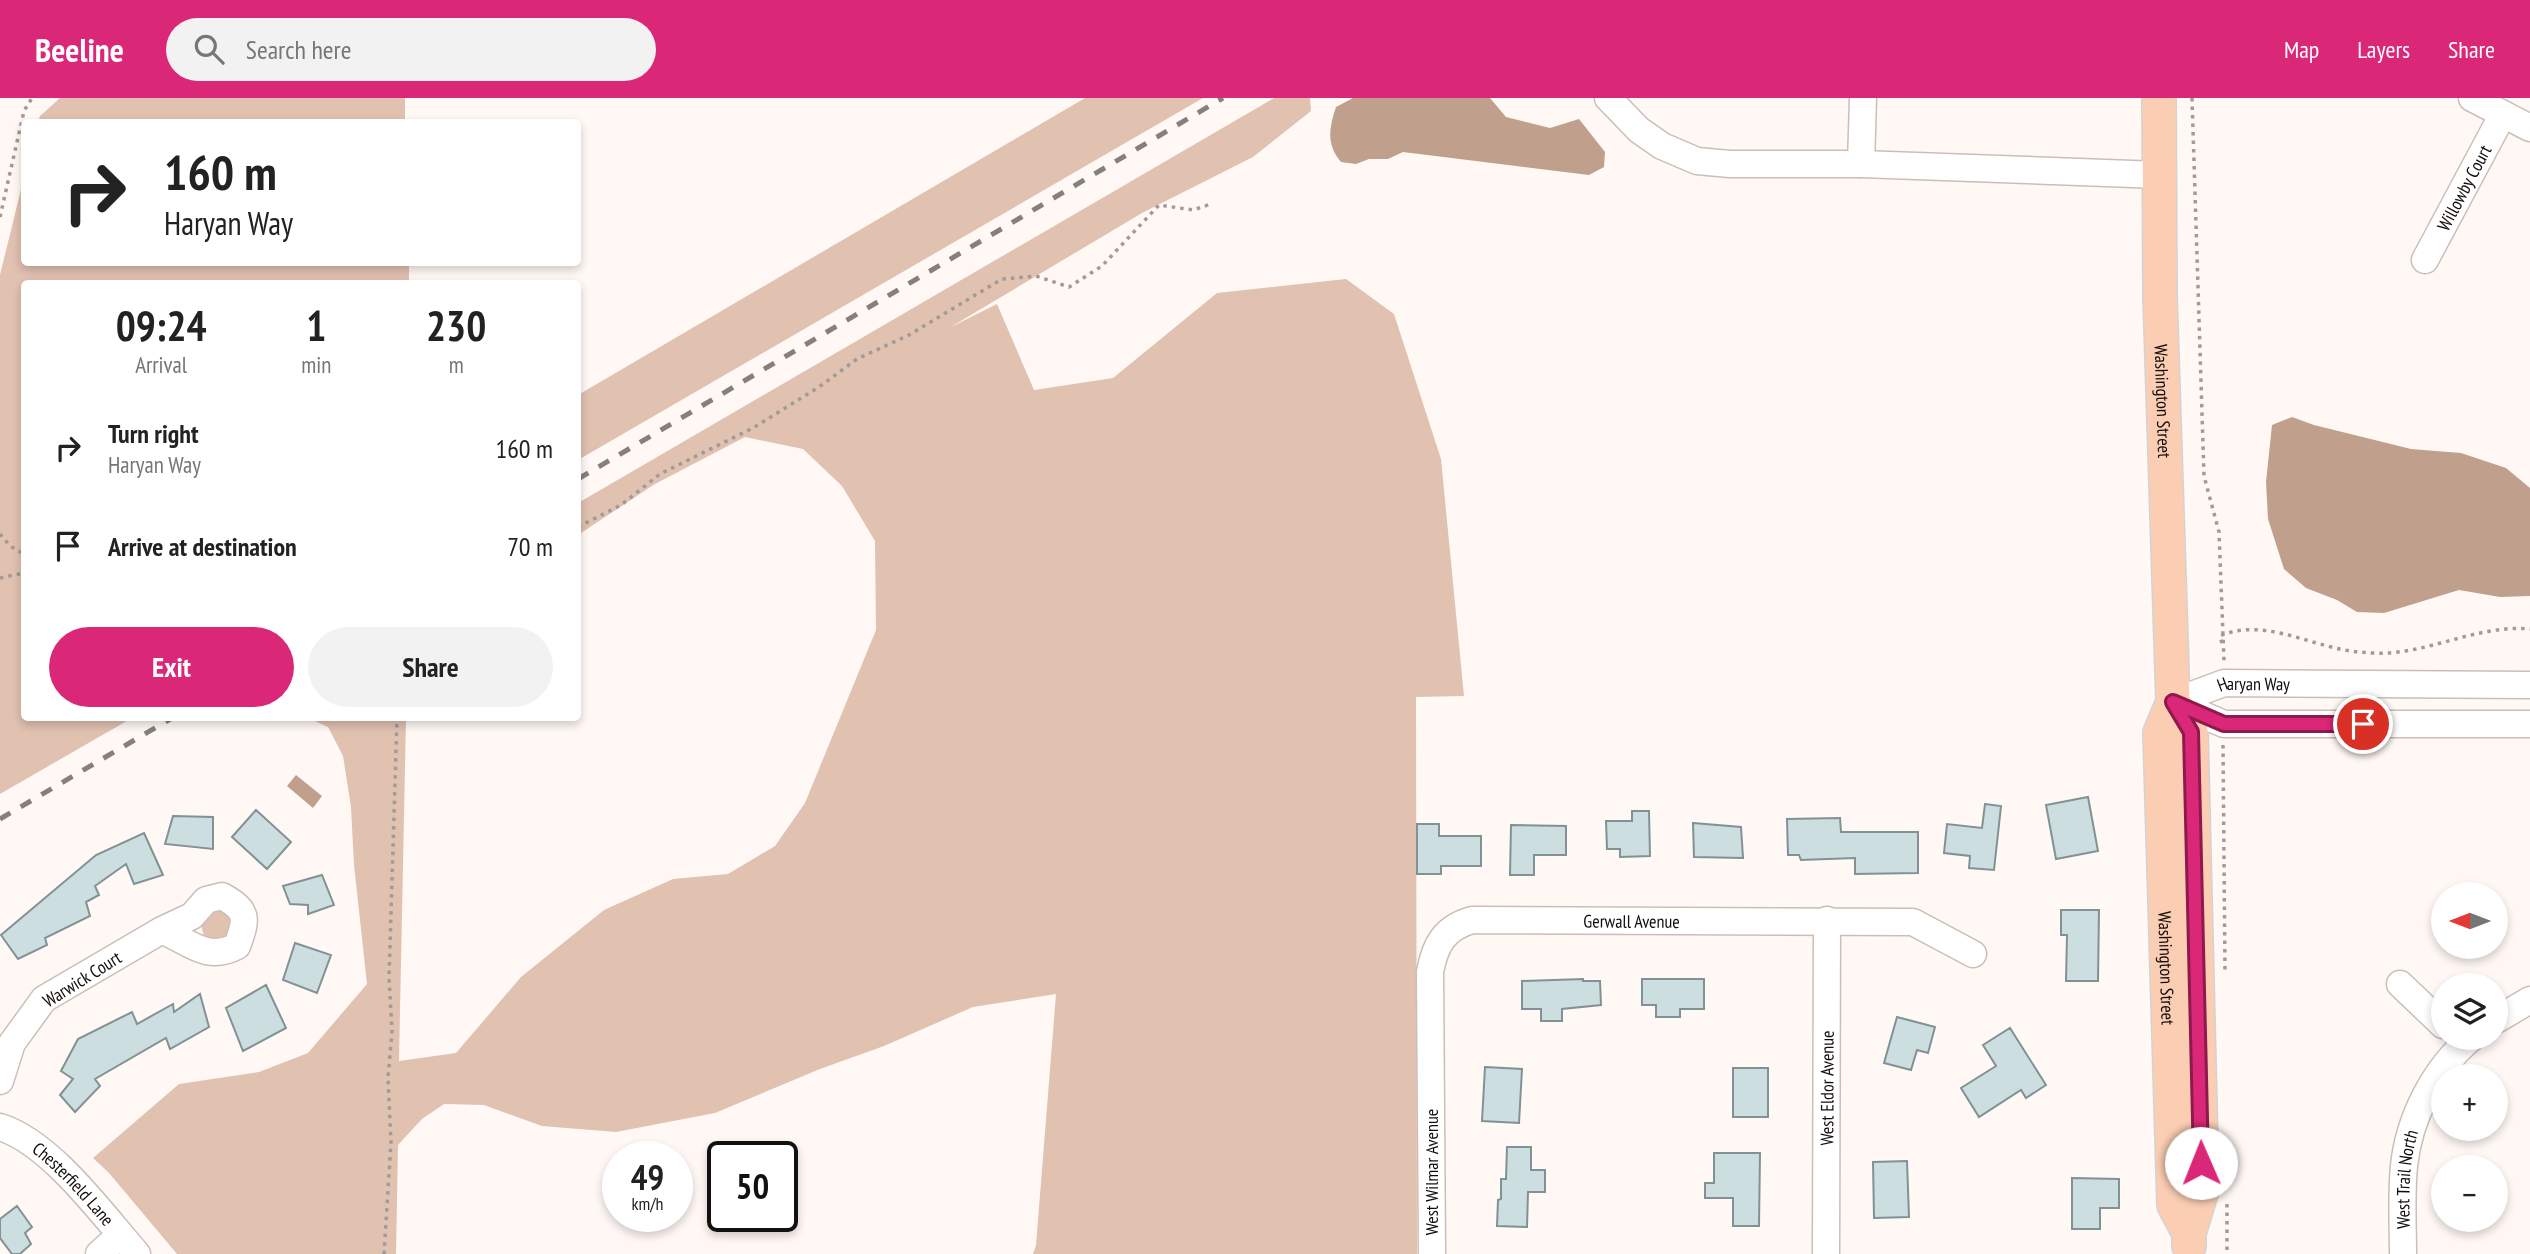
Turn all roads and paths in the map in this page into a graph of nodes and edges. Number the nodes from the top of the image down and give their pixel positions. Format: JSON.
{"nodes":[{"id":1,"x":32,"y":98,"type":"edge"},
{"id":2,"x":1863,"y":98,"type":"edge"},
{"id":3,"x":2159,"y":98,"type":"edge"},
{"id":4,"x":2472,"y":98,"type":"edge"},
{"id":5,"x":1606,"y":100,"type":"edge"},
{"id":6,"x":2503,"y":114,"type":"junction"},
{"id":7,"x":22,"y":119,"type":"edge"},
{"id":8,"x":21,"y":124,"type":"edge"},
{"id":9,"x":2530,"y":128,"type":"edge"},
{"id":10,"x":1861,"y":163,"type":"junction"},
{"id":11,"x":2160,"y":175,"type":"junction"},
{"id":12,"x":1211,"y":204,"type":"dead end"},
{"id":13,"x":0,"y":217,"type":"edge"},
{"id":14,"x":2426,"y":260,"type":"dead end"},
{"id":15,"x":581,"y":525,"type":"edge"},
{"id":16,"x":0,"y":534,"type":"edge"},
{"id":17,"x":21,"y":552,"type":"edge"},
{"id":18,"x":21,"y":574,"type":"edge"},
{"id":19,"x":0,"y":578,"type":"edge"},
{"id":20,"x":2530,"y":629,"type":"edge"},
{"id":21,"x":2224,"y":653,"type":"dead end"},
{"id":22,"x":2530,"y":685,"type":"edge"},
{"id":23,"x":2173,"y":702,"type":"junction"},
{"id":24,"x":397,"y":721,"type":"edge"},
{"id":25,"x":2530,"y":724,"type":"edge"},
{"id":26,"x":1827,"y":920,"type":"junction"},
{"id":27,"x":162,"y":930,"type":"dead end"},
{"id":28,"x":1973,"y":954,"type":"dead end"},
{"id":29,"x":2400,"y":984,"type":"dead end"},
{"id":30,"x":2530,"y":1000,"type":"edge"},
{"id":31,"x":2508,"y":1013,"type":"edge"},
{"id":32,"x":2431,"y":1014,"type":"edge"},
{"id":33,"x":2456,"y":1050,"type":"edge"},
{"id":34,"x":0,"y":1081,"type":"edge"},
{"id":35,"x":1431,"y":1090,"type":"joint"},
{"id":36,"x":0,"y":1126,"type":"edge"},
{"id":37,"x":2189,"y":1244,"type":"edge"},
{"id":38,"x":129,"y":1245,"type":"edge"},
{"id":39,"x":99,"y":1254,"type":"edge"},
{"id":40,"x":384,"y":1254,"type":"edge"},
{"id":41,"x":1432,"y":1254,"type":"edge"},
{"id":42,"x":1826,"y":1254,"type":"edge"},
{"id":43,"x":2403,"y":1254,"type":"edge"}],
"edges":[{"from":1,"to":7,"type":"path"},
{"from":2,"to":10,"type":"street"},
{"from":3,"to":11,"type":"main road","name":"Washington Street"},
{"from":4,"to":6,"type":"street"},
{"from":5,"to":10,"type":"street"},
{"from":6,"to":9,"type":"street"},
{"from":6,"to":14,"type":"street","name":"Willowby Court"},
{"from":8,"to":13,"type":"path"},
{"from":10,"to":11,"type":"street"},
{"from":11,"to":23,"type":"main road","name":"Washington Street"},
{"from":12,"to":15,"type":"path"},
{"from":16,"to":17,"type":"path"},
{"from":18,"to":19,"type":"path"},
{"from":20,"to":21,"type":"path"},
{"from":22,"to":23,"type":"street","name":"Haryan Way"},
{"from":23,"to":25,"type":"street","name":"Haryan Way"},
{"from":23,"to":37,"type":"main road","name":"Washington Street"},
{"from":24,"to":40,"type":"path"},
{"from":26,"to":28,"type":"street","name":"Gerwall Avenue"},
{"from":26,"to":35,"type":"street","name":"Gerwall Avenue"},
{"from":26,"to":42,"type":"street","name":"West Eldor Avenue"},
{"from":27,"to":34,"type":"street","name":"Warwick Court"},
{"from":29,"to":32,"type":"street"},
{"from":30,"to":31,"type":"street"},
{"from":33,"to":43,"type":"street","name":"West Trail North"},
{"from":35,"to":41,"type":"street","name":"West Wilmar Avenue"},
{"from":36,"to":38,"type":"street","name":"Chesterfield Lane"},
{"from":38,"to":39,"type":"street"}]}
